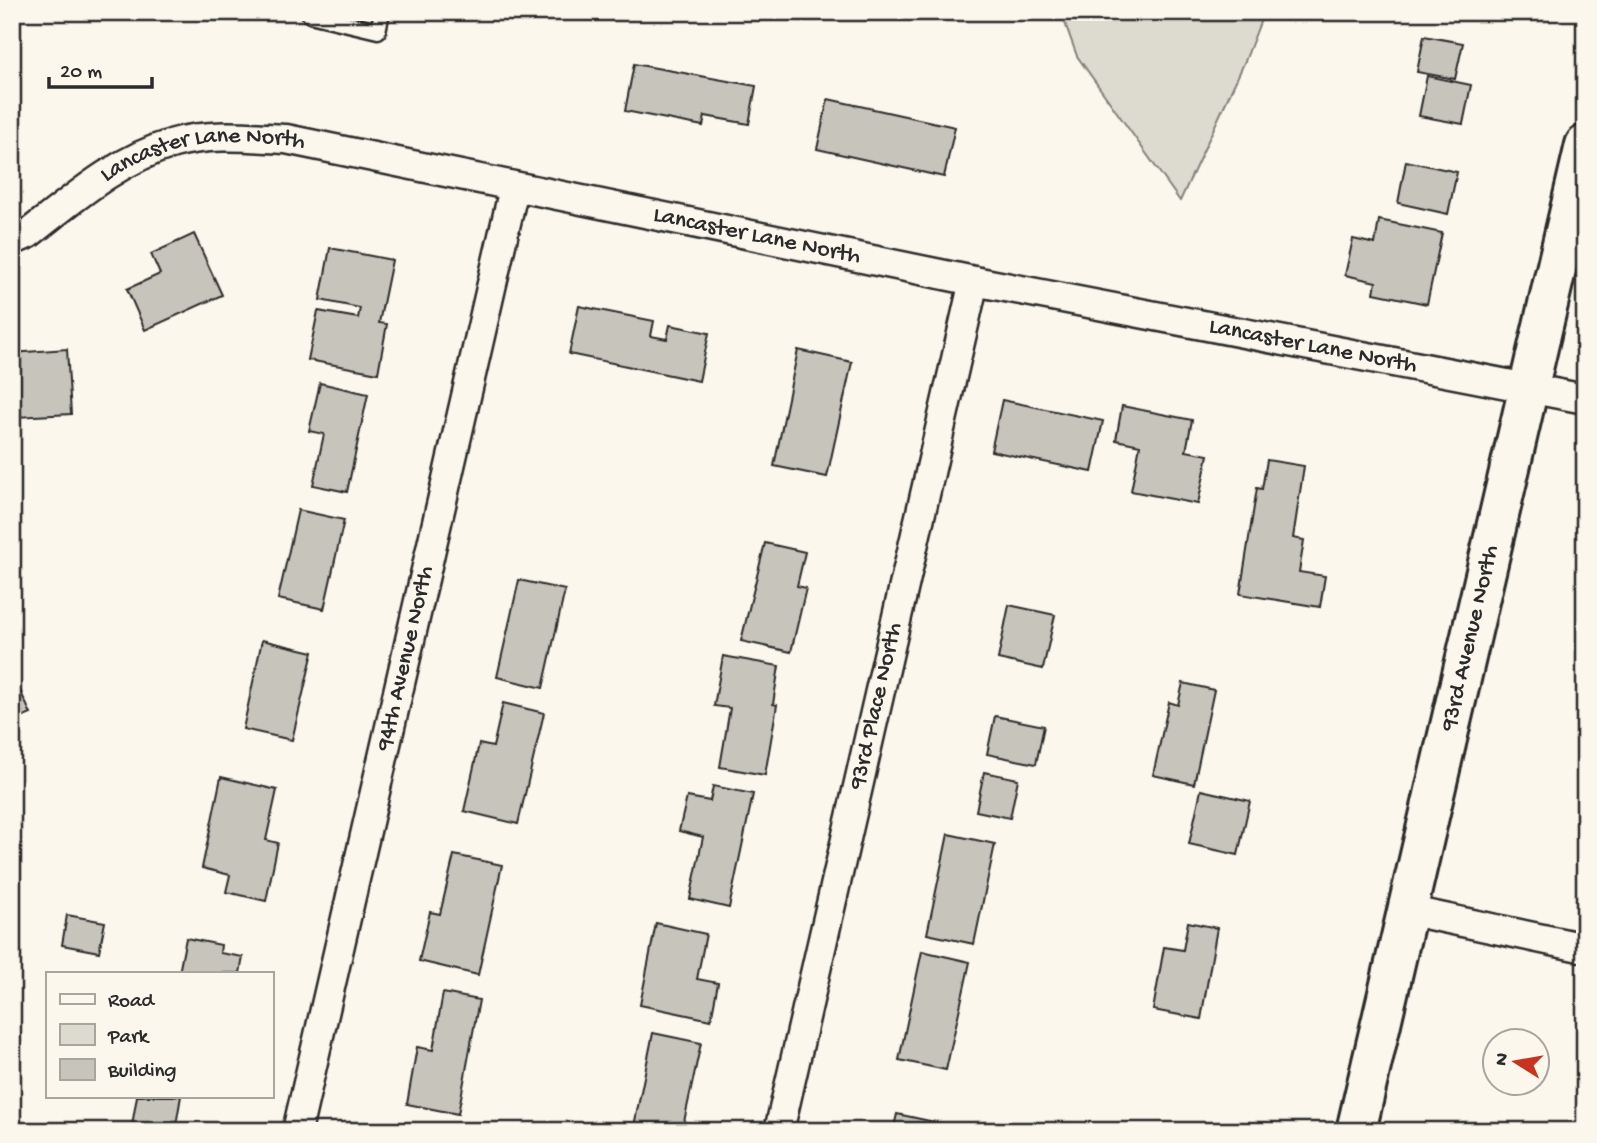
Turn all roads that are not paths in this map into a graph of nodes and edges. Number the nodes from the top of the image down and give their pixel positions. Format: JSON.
{"nodes":[{"id":1,"x":311,"y":12,"type":"edge"},
{"id":2,"x":382,"y":12,"type":"edge"},
{"id":3,"x":1585,"y":145,"type":"edge"},
{"id":4,"x":514,"y":188,"type":"junction"},
{"id":5,"x":12,"y":241,"type":"edge"},
{"id":6,"x":974,"y":281,"type":"junction"},
{"id":7,"x":1527,"y":387,"type":"junction"},
{"id":8,"x":1585,"y":399,"type":"edge"},
{"id":9,"x":1406,"y":910,"type":"junction"},
{"id":10,"x":1585,"y":948,"type":"edge"},
{"id":11,"x":297,"y":1131,"type":"edge"},
{"id":12,"x":779,"y":1131,"type":"edge"},
{"id":13,"x":1356,"y":1131,"type":"edge"}],
"edges":[{"from":1,"to":2,"type":"lane"},
{"from":3,"to":7,"type":"street","name":"93rd Avenue North"},
{"from":4,"to":5,"type":"street","name":"Lancaster Lane North"},
{"from":4,"to":6,"type":"street","name":"Lancaster Lane North"},
{"from":4,"to":11,"type":"street","name":"94th Avenue North"},
{"from":6,"to":7,"type":"street","name":"Lancaster Lane North"},
{"from":6,"to":12,"type":"street","name":"93rd Place North"},
{"from":7,"to":8,"type":"street","name":"Lancaster Lane North"},
{"from":7,"to":9,"type":"street","name":"93rd Avenue North"},
{"from":9,"to":10,"type":"street"},
{"from":9,"to":13,"type":"street","name":"93rd Avenue North"}]}
